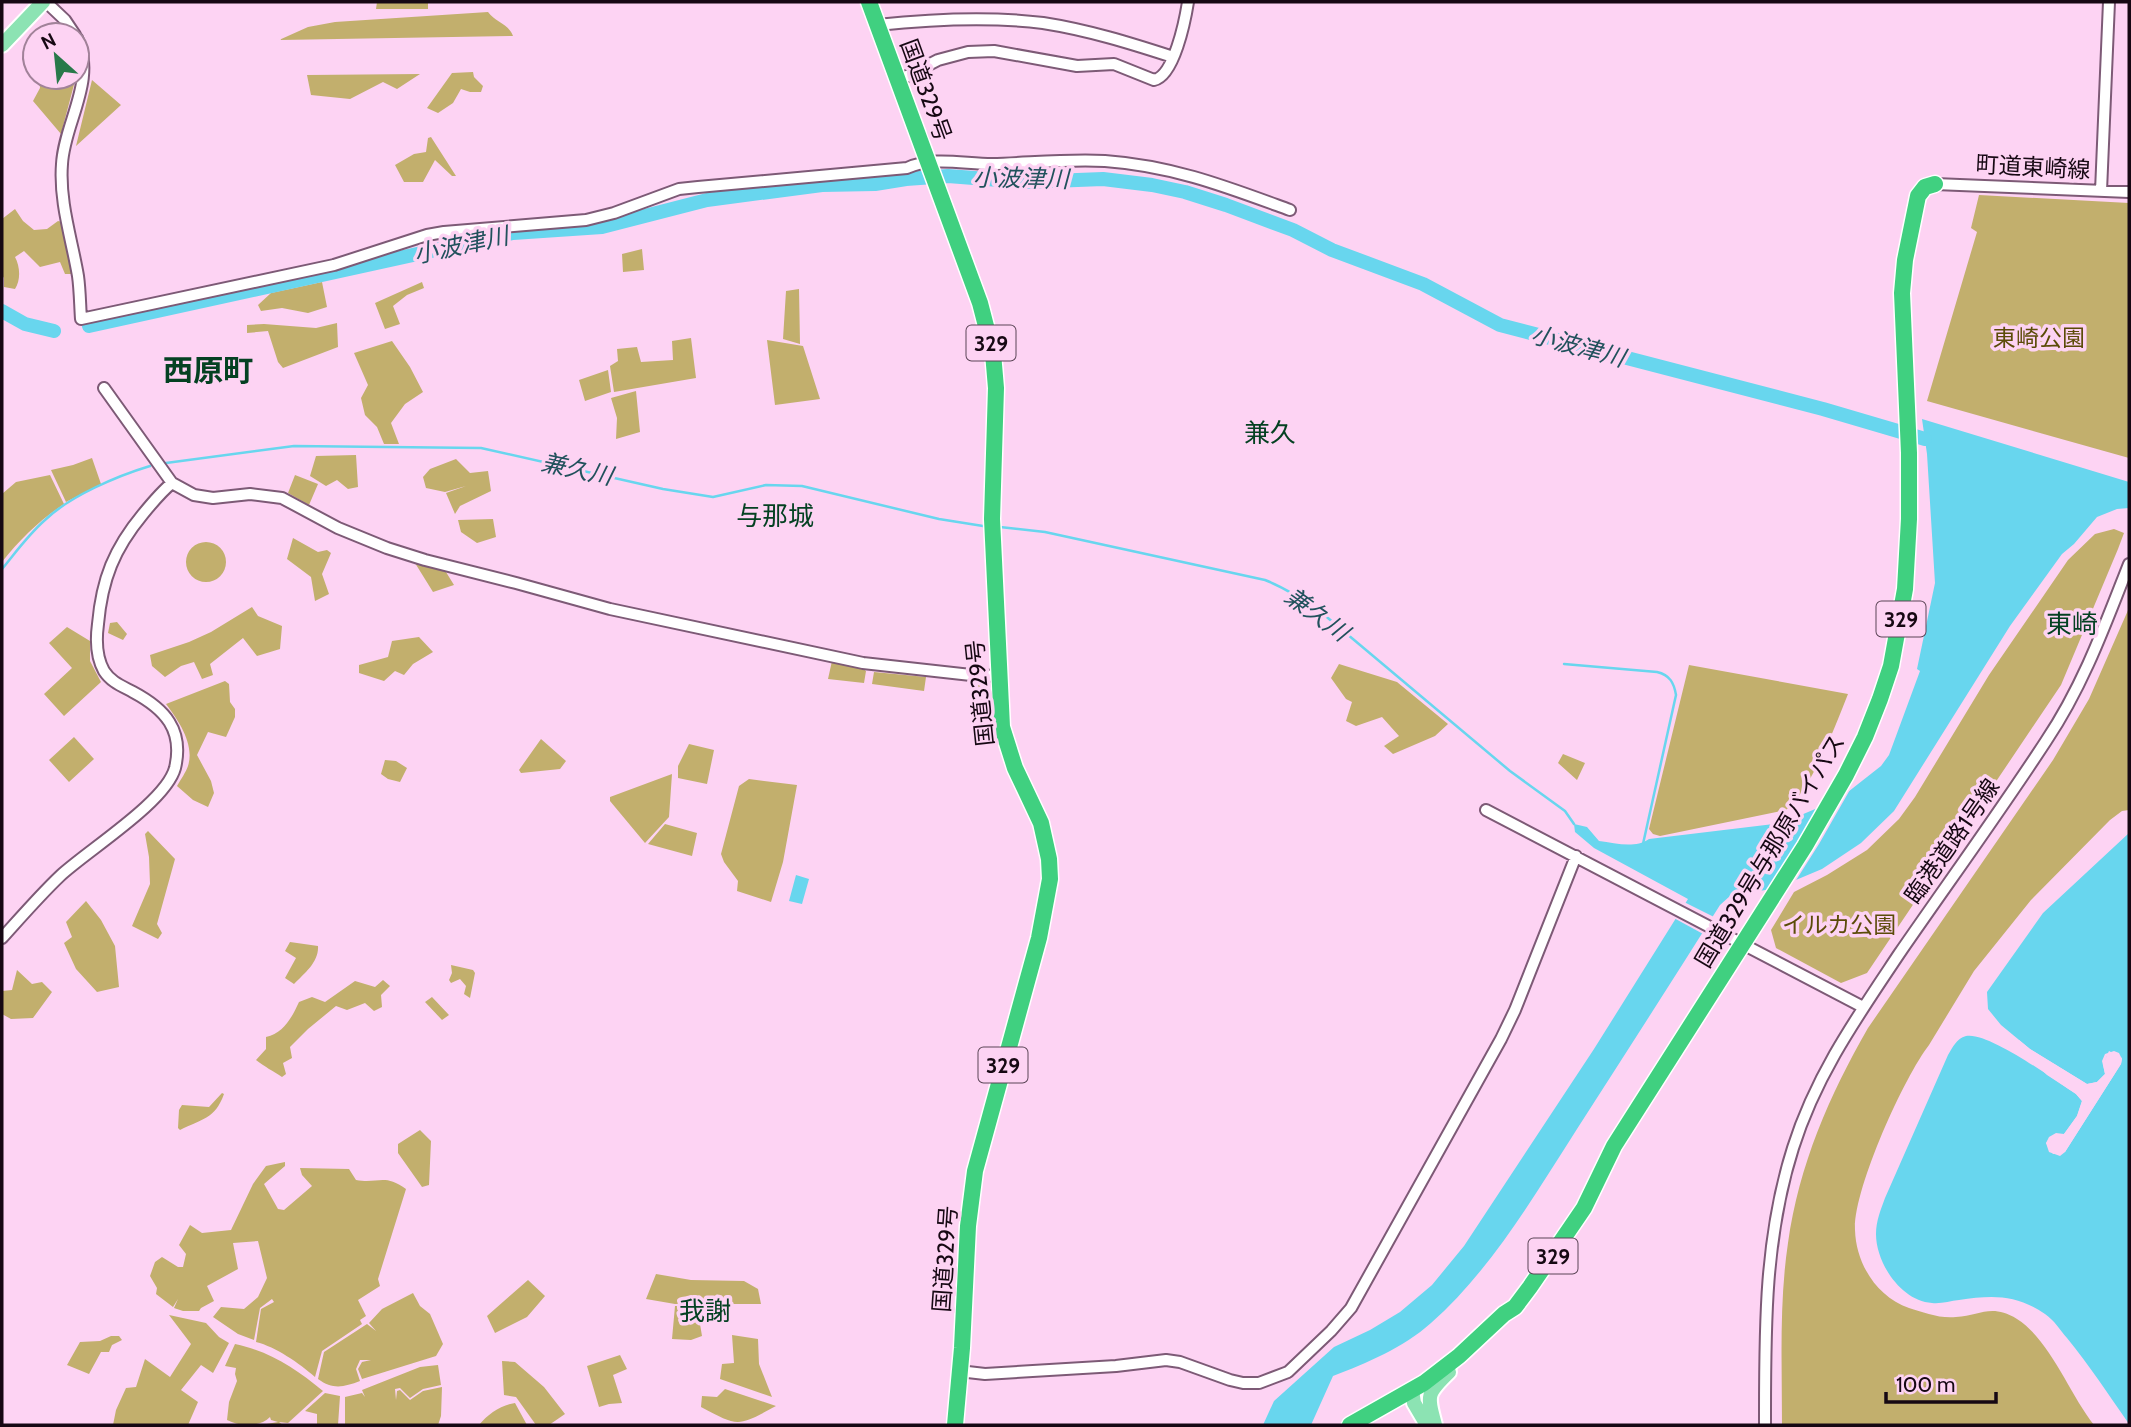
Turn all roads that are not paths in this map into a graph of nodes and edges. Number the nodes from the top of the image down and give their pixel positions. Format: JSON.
{"nodes":[{"id":1,"x":44,"y":2,"type":"edge"},
{"id":2,"x":869,"y":2,"type":"edge"},
{"id":3,"x":1188,"y":2,"type":"edge"},
{"id":4,"x":2109,"y":2,"type":"edge"},
{"id":5,"x":66,"y":21,"type":"edge"},
{"id":6,"x":877,"y":25,"type":"junction"},
{"id":7,"x":2,"y":45,"type":"edge"},
{"id":8,"x":1172,"y":57,"type":"junction"},
{"id":9,"x":899,"y":82,"type":"junction"},
{"id":10,"x":80,"y":91,"type":"edge"},
{"id":11,"x":930,"y":167,"type":"junction"},
{"id":12,"x":1935,"y":184,"type":"joint"},
{"id":13,"x":2101,"y":191,"type":"junction"},
{"id":14,"x":2129,"y":192,"type":"edge"},
{"id":15,"x":1290,"y":210,"type":"dead end"},
{"id":16,"x":104,"y":388,"type":"dead end"},
{"id":17,"x":172,"y":483,"type":"junction"},
{"id":18,"x":2129,"y":564,"type":"edge"},
{"id":19,"x":999,"y":676,"type":"junction"},
{"id":20,"x":1486,"y":810,"type":"dead end"},
{"id":21,"x":1576,"y":856,"type":"junction"},
{"id":22,"x":2,"y":938,"type":"edge"},
{"id":23,"x":1743,"y":943,"type":"junction"},
{"id":24,"x":1863,"y":1007,"type":"junction"},
{"id":25,"x":1460,"y":1356,"type":"junction"},
{"id":26,"x":959,"y":1371,"type":"junction"},
{"id":27,"x":1412,"y":1390,"type":"junction"},
{"id":28,"x":955,"y":1425,"type":"edge"},
{"id":29,"x":1350,"y":1425,"type":"edge"},
{"id":30,"x":1427,"y":1425,"type":"edge"},
{"id":31,"x":1435,"y":1425,"type":"edge"},
{"id":32,"x":1765,"y":1425,"type":"edge"}],
"edges":[{"from":1,"to":5,"type":"street"},
{"from":1,"to":7,"type":"main road"},
{"from":2,"to":6,"type":"highway","name":"国道329号","number":"329"},
{"from":3,"to":8,"type":"street"},
{"from":4,"to":13,"type":"street"},
{"from":6,"to":8,"type":"street"},
{"from":6,"to":9,"type":"highway","name":"国道329号","number":"329"},
{"from":8,"to":9,"type":"street"},
{"from":9,"to":11,"type":"highway","name":"国道329号","number":"329"},
{"from":10,"to":11,"type":"street"},
{"from":11,"to":15,"type":"street"},
{"from":11,"to":19,"type":"highway","name":"国道329号","number":"329"},
{"from":12,"to":13,"type":"street","name":"町道東崎線"},
{"from":12,"to":23,"type":"highway","name":"国道329号与那原バイパス","number":"329"},
{"from":13,"to":14,"type":"street","name":"町道東崎線"},
{"from":16,"to":17,"type":"street"},
{"from":17,"to":19,"type":"street"},
{"from":17,"to":22,"type":"street"},
{"from":18,"to":24,"type":"street","name":"臨港道路1号線"},
{"from":19,"to":26,"type":"highway","name":"国道329号","number":"329"},
{"from":20,"to":21,"type":"street"},
{"from":21,"to":23,"type":"street"},
{"from":21,"to":26,"type":"street"},
{"from":23,"to":24,"type":"street"},
{"from":23,"to":25,"type":"highway","name":"国道329号与那原バイパス","number":"329"},
{"from":24,"to":32,"type":"street","name":"臨港道路1号線"},
{"from":25,"to":27,"type":"highway","name":"国道329号与那原バイパス","number":"329"},
{"from":25,"to":31,"type":"main road"},
{"from":26,"to":28,"type":"highway","name":"国道329号","number":"329"},
{"from":27,"to":29,"type":"highway","name":"国道329号与那原バイパス","number":"329"},
{"from":27,"to":30,"type":"main road"},
{"from":27,"to":31,"type":"main road"}]}
